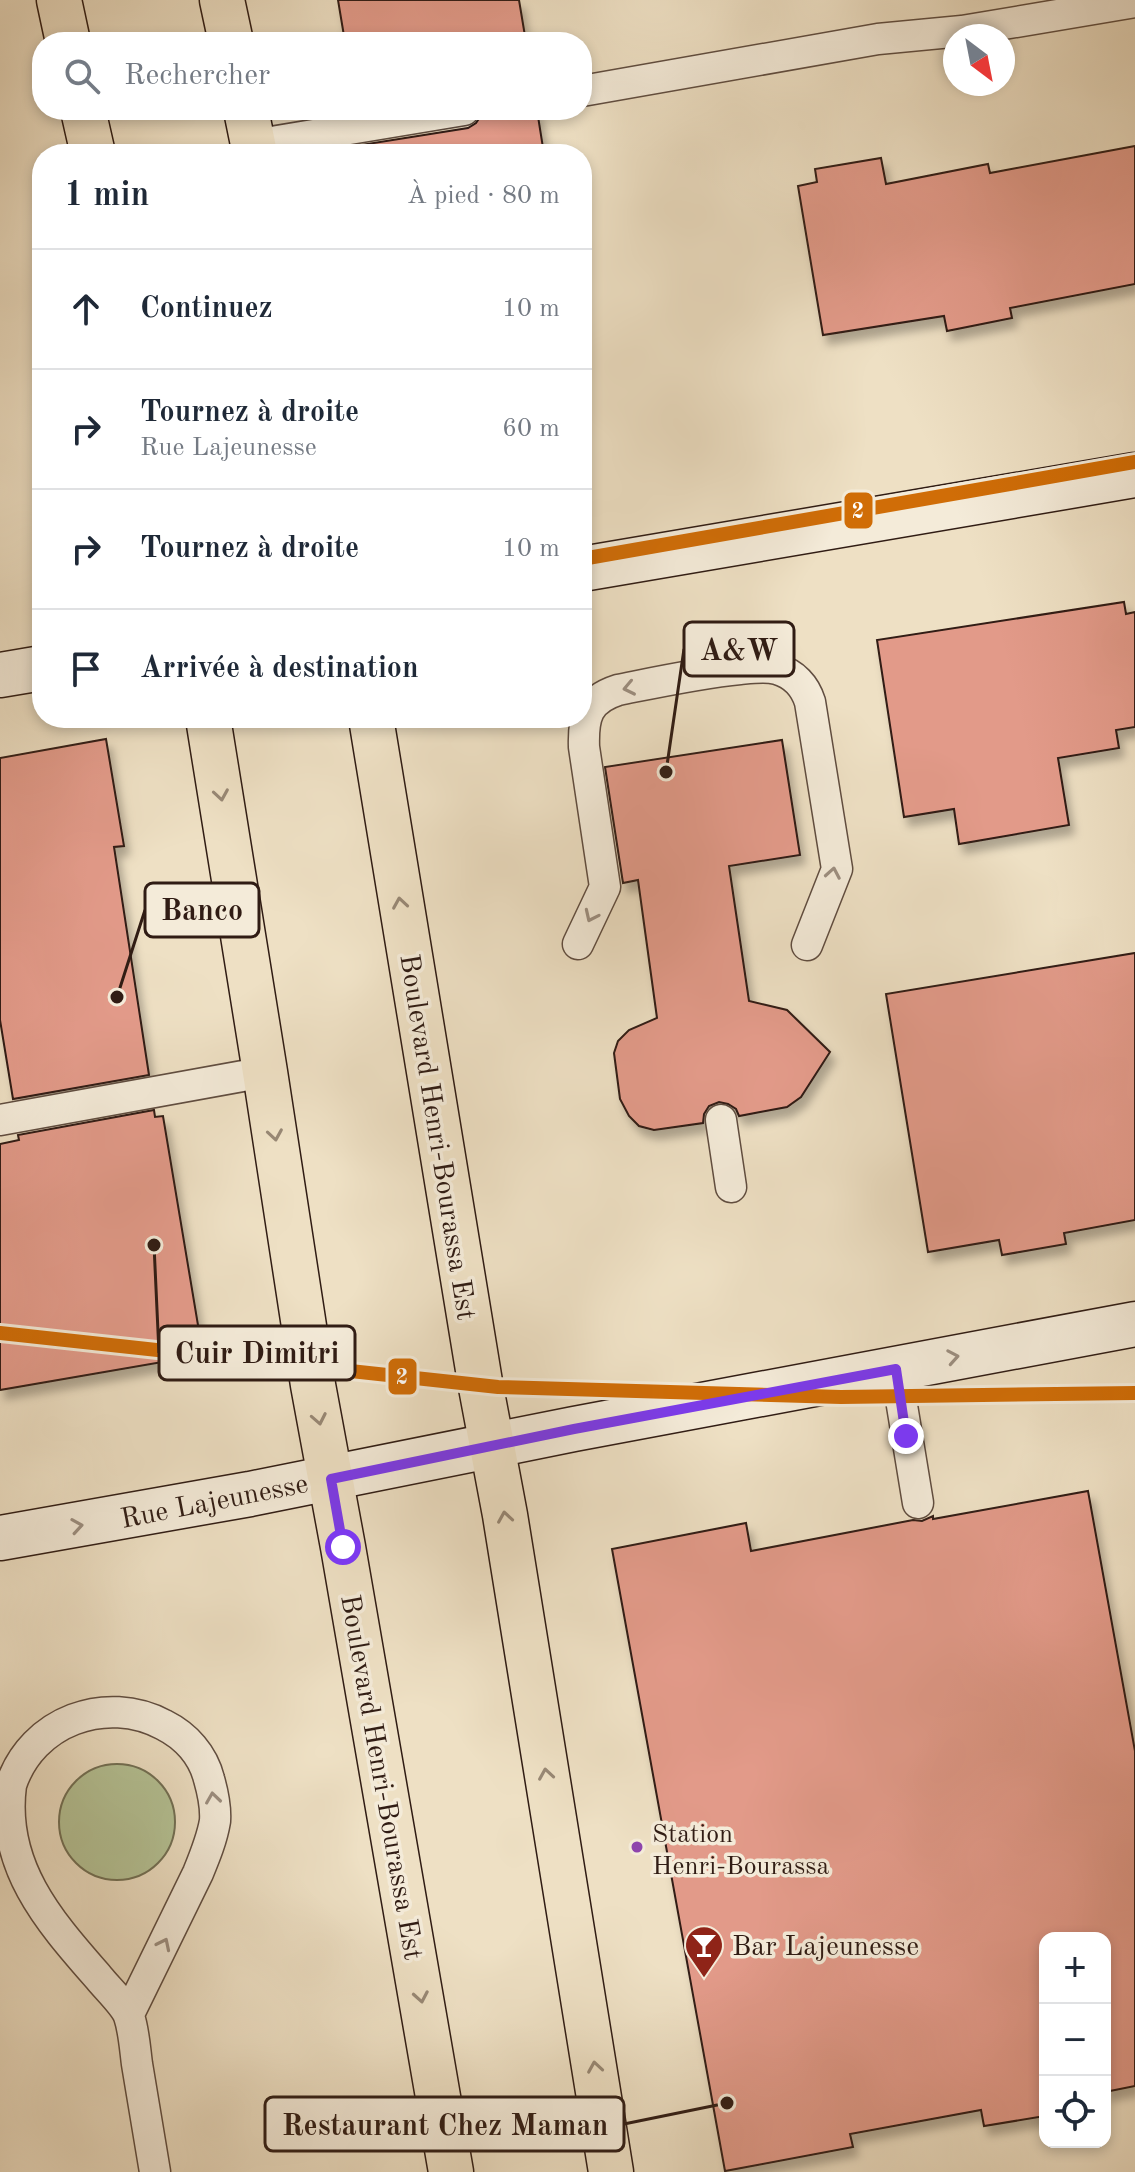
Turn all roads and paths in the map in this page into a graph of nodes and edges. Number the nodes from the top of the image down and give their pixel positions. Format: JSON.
{"nodes":[{"id":1,"x":59,"y":0,"type":"edge"},
{"id":2,"x":222,"y":0,"type":"edge"},
{"id":3,"x":1135,"y":2,"type":"edge"},
{"id":4,"x":66,"y":32,"type":"edge"},
{"id":5,"x":229,"y":32,"type":"edge"},
{"id":6,"x":592,"y":89,"type":"edge"},
{"id":7,"x":85,"y":120,"type":"edge"},
{"id":8,"x":382,"y":120,"type":"edge"},
{"id":9,"x":251,"y":136,"type":"edge"},
{"id":10,"x":91,"y":144,"type":"edge"},
{"id":11,"x":1135,"y":475,"type":"edge"},
{"id":12,"x":592,"y":567,"type":"edge"},
{"id":13,"x":32,"y":670,"type":"edge"},
{"id":14,"x":0,"y":675,"type":"edge"},
{"id":15,"x":592,"y":704,"type":"edge"},
{"id":16,"x":210,"y":728,"type":"edge"},
{"id":17,"x":373,"y":728,"type":"edge"},
{"id":18,"x":583,"y":728,"type":"edge"},
{"id":19,"x":578,"y":944,"type":"dead end"},
{"id":20,"x":807,"y":945,"type":"dead end"},
{"id":21,"x":265,"y":1072,"type":"junction"},
{"id":22,"x":0,"y":1120,"type":"edge"},
{"id":23,"x":721,"y":1120,"type":"dead end"},
{"id":24,"x":731,"y":1187,"type":"dead end"},
{"id":25,"x":1135,"y":1324,"type":"edge"},
{"id":26,"x":896,"y":1369,"type":"junction"},
{"id":27,"x":491,"y":1447,"type":"junction"},
{"id":28,"x":331,"y":1479,"type":"junction"},
{"id":29,"x":918,"y":1503,"type":"dead end"},
{"id":30,"x":0,"y":1538,"type":"edge"},
{"id":31,"x":129,"y":2014,"type":"junction"},
{"id":32,"x":155,"y":2172,"type":"edge"},
{"id":33,"x":451,"y":2172,"type":"edge"},
{"id":34,"x":611,"y":2172,"type":"edge"}],
"edges":[{"from":1,"to":4,"type":"main road"},
{"from":2,"to":5,"type":"main road"},
{"from":3,"to":6,"type":"lane"},
{"from":7,"to":10,"type":"main road"},
{"from":8,"to":9,"type":"lane"},
{"from":11,"to":12,"type":"main road"},
{"from":13,"to":14,"type":"main road"},
{"from":20,"to":15,"type":"lane","one_way":true},
{"from":16,"to":21,"type":"main road","name":"Boulevard Henri-Bourassa Est","one_way":true},
{"from":27,"to":17,"type":"main road","name":"Boulevard Henri-Bourassa Est","one_way":true},
{"from":18,"to":19,"type":"lane","one_way":true},
{"from":21,"to":22,"type":"lane"},
{"from":21,"to":28,"type":"main road","name":"Boulevard Henri-Bourassa Est","one_way":true},
{"from":23,"to":24,"type":"lane"},
{"from":26,"to":25,"type":"main road","name":"Rue Lajeunesse","one_way":true},
{"from":26,"to":27,"type":"main road","name":"Rue Lajeunesse"},
{"from":26,"to":29,"type":"lane"},
{"from":27,"to":28,"type":"main road","name":"Rue Lajeunesse"},
{"from":34,"to":27,"type":"main road","name":"Boulevard Henri-Bourassa Est","one_way":true},
{"from":30,"to":28,"type":"main road","name":"Rue Lajeunesse","one_way":true},
{"from":28,"to":33,"type":"main road","name":"Boulevard Henri-Bourassa Est","one_way":true},
{"from":31,"to":31,"type":"lane","one_way":true},
{"from":31,"to":32,"type":"lane"}]}
